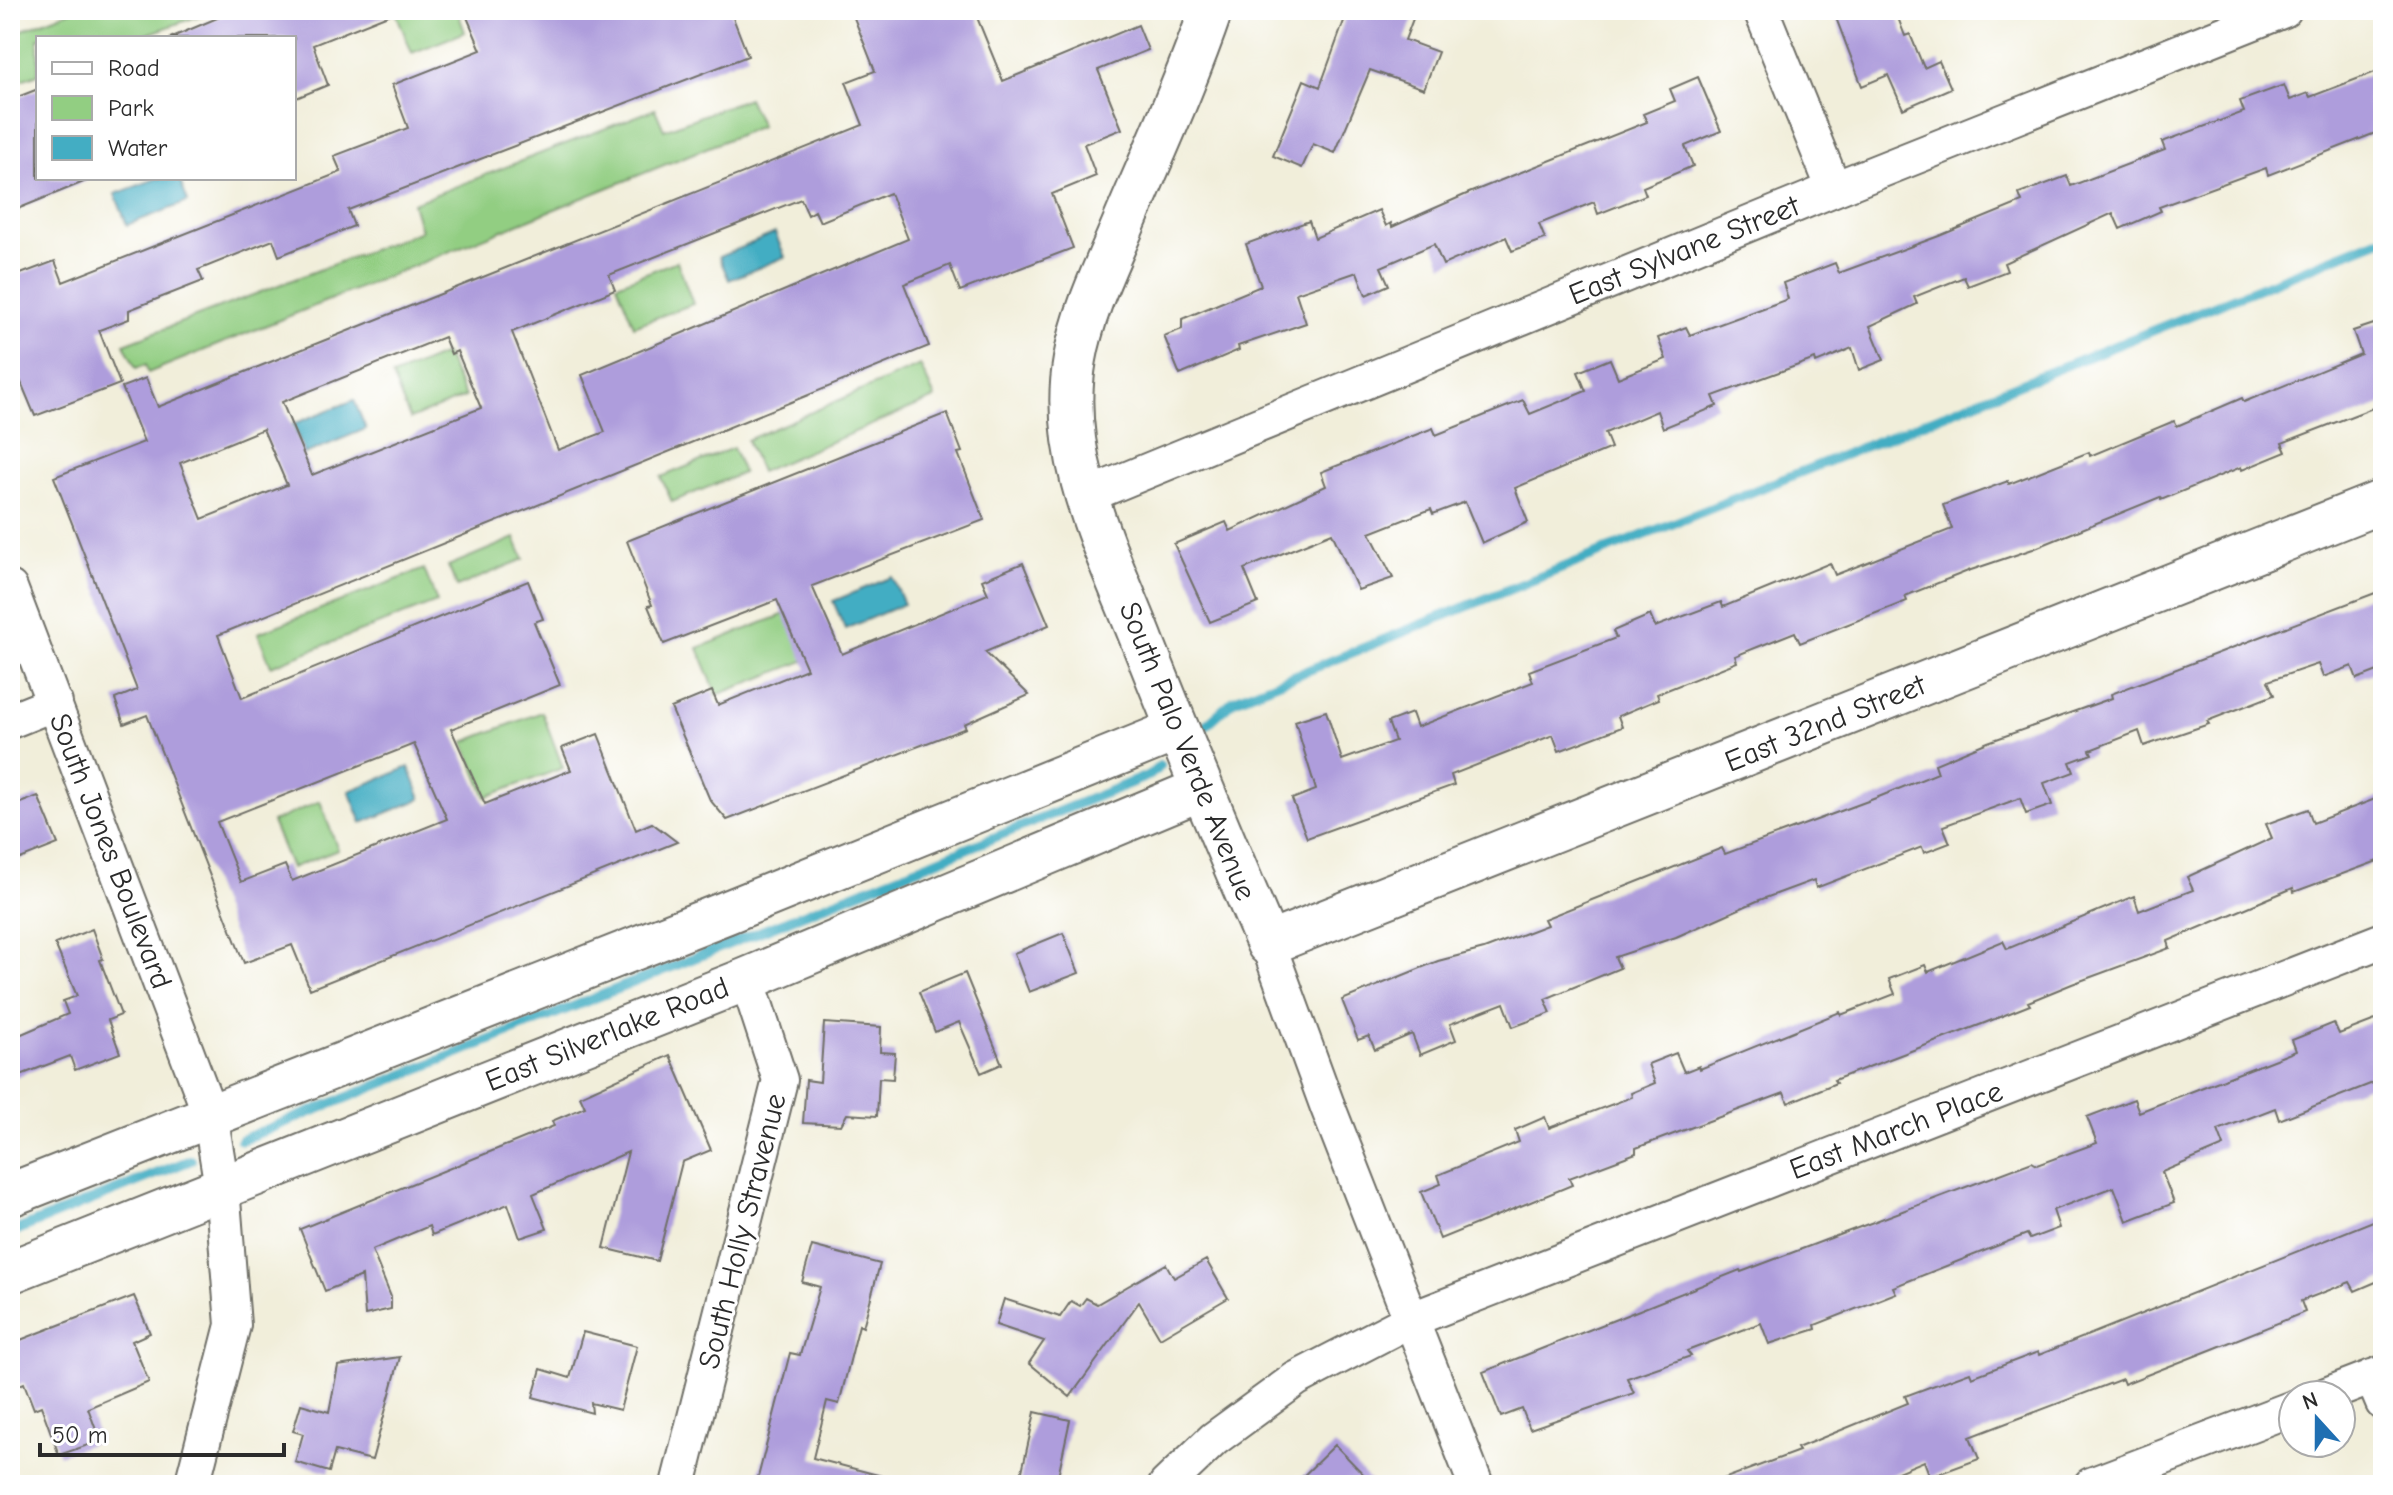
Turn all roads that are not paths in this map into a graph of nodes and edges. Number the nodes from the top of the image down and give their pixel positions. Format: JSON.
{"nodes":[{"id":1,"x":1211,"y":10,"type":"edge"},
{"id":2,"x":1761,"y":10,"type":"edge"},
{"id":3,"x":2284,"y":10,"type":"edge"},
{"id":4,"x":1834,"y":189,"type":"junction"},
{"id":5,"x":1086,"y":496,"type":"junction"},
{"id":6,"x":2383,"y":501,"type":"edge"},
{"id":7,"x":10,"y":588,"type":"edge"},
{"id":8,"x":55,"y":703,"type":"junction"},
{"id":9,"x":10,"y":721,"type":"edge"},
{"id":10,"x":1177,"y":730,"type":"junction"},
{"id":11,"x":1201,"y":789,"type":"junction"},
{"id":12,"x":2383,"y":940,"type":"edge"},
{"id":13,"x":1268,"y":944,"type":"junction"},
{"id":14,"x":747,"y":979,"type":"junction"},
{"id":15,"x":210,"y":1114,"type":"junction"},
{"id":16,"x":222,"y":1187,"type":"junction"},
{"id":17,"x":10,"y":1195,"type":"edge"},
{"id":18,"x":10,"y":1272,"type":"edge"},
{"id":19,"x":1410,"y":1320,"type":"junction"},
{"id":20,"x":2379,"y":1384,"type":"edge"},
{"id":21,"x":2357,"y":1389,"type":"edge"},
{"id":22,"x":2277,"y":1414,"type":"edge"},
{"id":23,"x":192,"y":1485,"type":"edge"},
{"id":24,"x":678,"y":1485,"type":"edge"},
{"id":25,"x":1166,"y":1485,"type":"edge"},
{"id":26,"x":1476,"y":1485,"type":"edge"},
{"id":27,"x":2091,"y":1485,"type":"edge"}],
"edges":[{"from":1,"to":5,"type":"street","name":"South Palo Verde Avenue"},
{"from":2,"to":4,"type":"street"},
{"from":3,"to":4,"type":"street","name":"East Sylvane Street"},
{"from":4,"to":5,"type":"street","name":"East Sylvane Street"},
{"from":5,"to":10,"type":"street","name":"South Palo Verde Avenue"},
{"from":6,"to":13,"type":"street","name":"East 32nd Street"},
{"from":7,"to":8,"type":"street","name":"South Jones Boulevard"},
{"from":8,"to":9,"type":"street"},
{"from":8,"to":15,"type":"street","name":"South Jones Boulevard"},
{"from":10,"to":11,"type":"street","name":"South Palo Verde Avenue"},
{"from":10,"to":15,"type":"street"},
{"from":11,"to":13,"type":"street","name":"South Palo Verde Avenue"},
{"from":11,"to":14,"type":"street","name":"East Silverlake Road"},
{"from":12,"to":19,"type":"street","name":"East March Place"},
{"from":13,"to":19,"type":"street","name":"South Palo Verde Avenue"},
{"from":14,"to":16,"type":"street","name":"East Silverlake Road"},
{"from":14,"to":24,"type":"street","name":"South Holly Stravenue"},
{"from":15,"to":16,"type":"street","name":"South Jones Boulevard"},
{"from":15,"to":17,"type":"street"},
{"from":16,"to":18,"type":"street","name":"East Silverlake Road"},
{"from":16,"to":23,"type":"street","name":"South Jones Boulevard"},
{"from":19,"to":25,"type":"street","name":"East March Place"},
{"from":19,"to":26,"type":"street","name":"South Palo Verde Avenue"},
{"from":20,"to":21,"type":"street"},
{"from":22,"to":27,"type":"street"}]}
